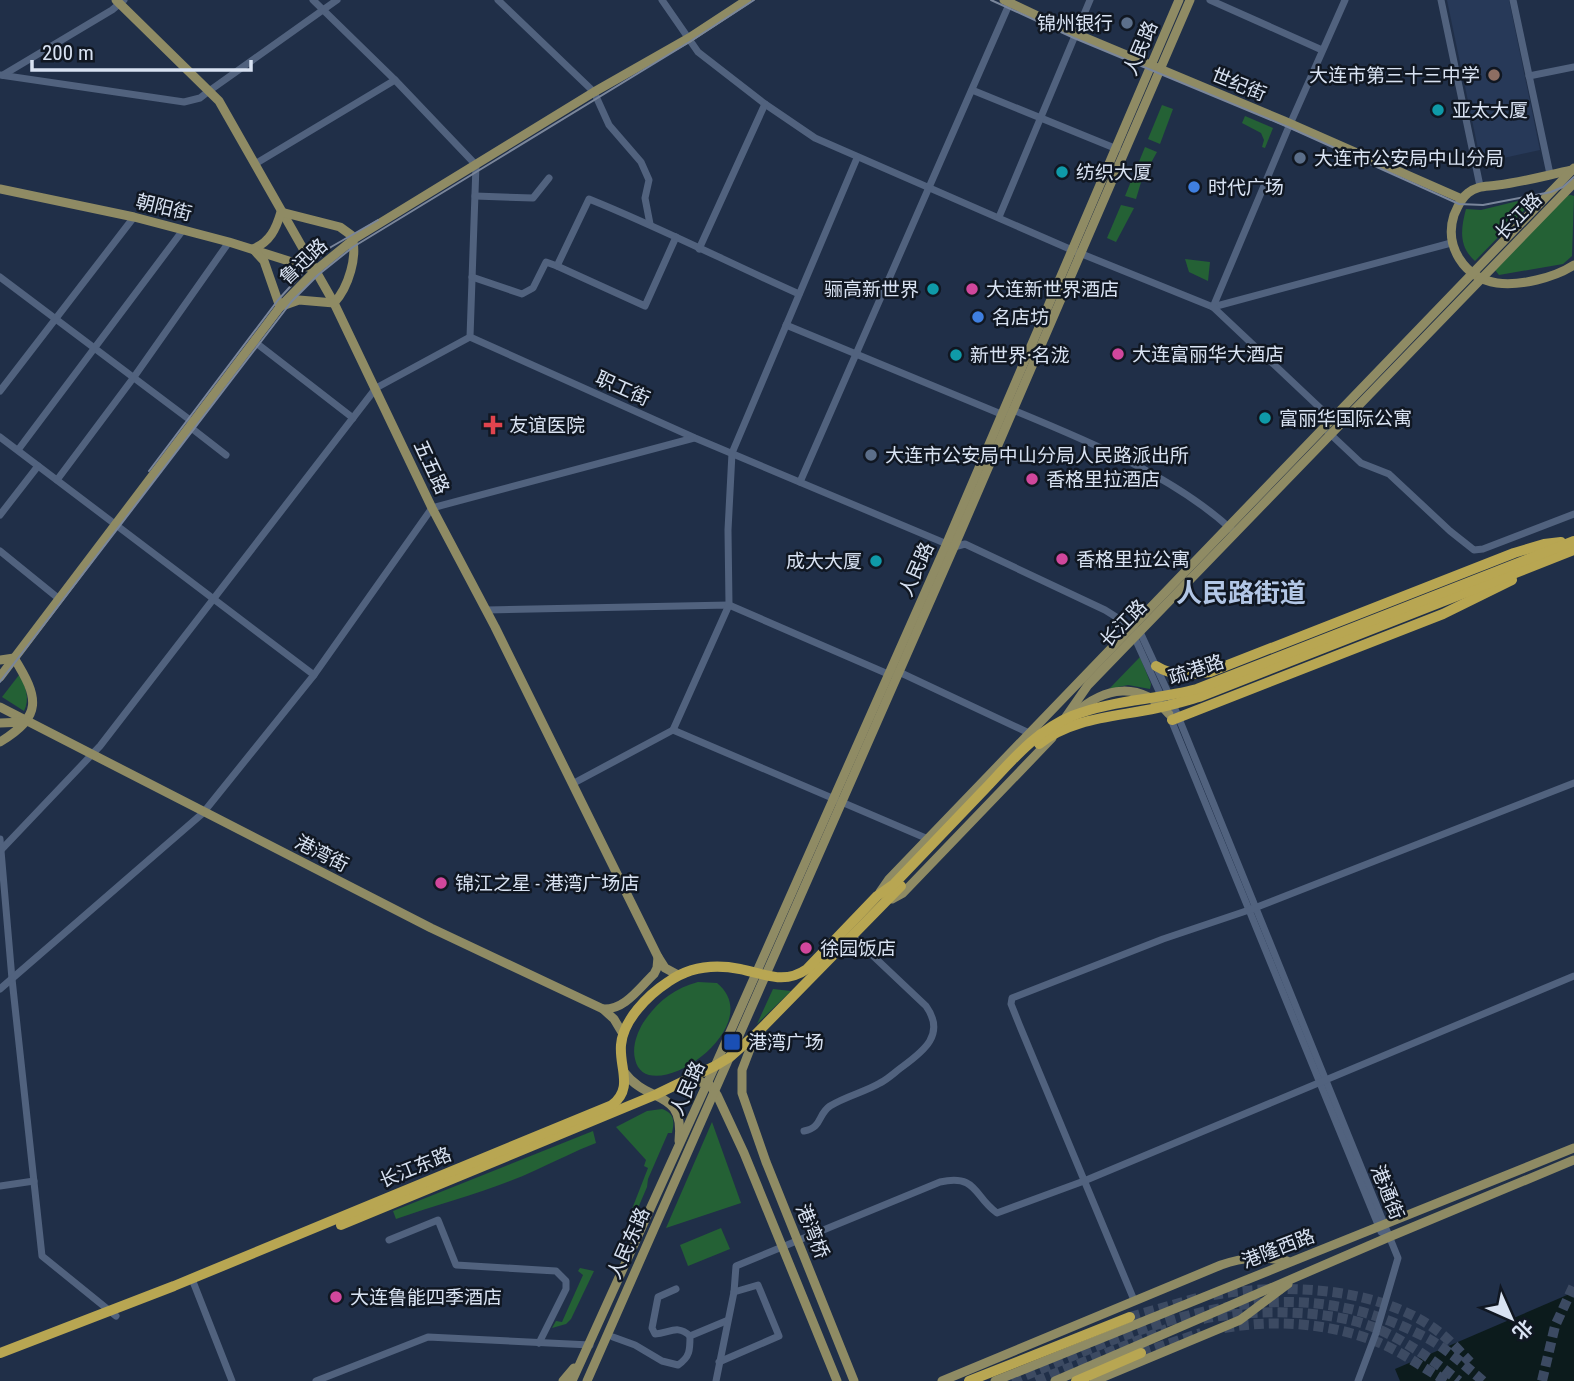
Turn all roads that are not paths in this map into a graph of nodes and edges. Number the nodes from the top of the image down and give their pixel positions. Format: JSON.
{"nodes":[{"id":1,"x":313,"y":0,"type":"edge"},
{"id":2,"x":337,"y":0,"type":"edge"},
{"id":3,"x":498,"y":0,"type":"edge"},
{"id":4,"x":662,"y":0,"type":"edge"},
{"id":5,"x":747,"y":0,"type":"edge"},
{"id":6,"x":1090,"y":0,"type":"edge"},
{"id":7,"x":1179,"y":0,"type":"edge"},
{"id":8,"x":1191,"y":0,"type":"edge"},
{"id":9,"x":1210,"y":0,"type":"edge"},
{"id":10,"x":1346,"y":0,"type":"edge"},
{"id":11,"x":1441,"y":0,"type":"edge"},
{"id":12,"x":1513,"y":0,"type":"edge"},
{"id":13,"x":120,"y":1,"type":"edge"},
{"id":14,"x":1008,"y":1,"type":"edge"},
{"id":15,"x":323,"y":10,"type":"junction"},
{"id":16,"x":1076,"y":34,"type":"junction"},
{"id":17,"x":689,"y":38,"type":"junction"},
{"id":18,"x":1322,"y":50,"type":"junction"},
{"id":19,"x":1574,"y":67,"type":"edge"},
{"id":20,"x":1156,"y":68,"type":"junction"},
{"id":21,"x":1,"y":74,"type":"edge"},
{"id":22,"x":1529,"y":76,"type":"junction"},
{"id":23,"x":394,"y":80,"type":"junction"},
{"id":24,"x":972,"y":90,"type":"junction"},
{"id":25,"x":209,"y":91,"type":"junction"},
{"id":26,"x":594,"y":92,"type":"junction"},
{"id":27,"x":765,"y":104,"type":"junction"},
{"id":28,"x":1041,"y":118,"type":"junction"},
{"id":29,"x":1290,"y":124,"type":"junction"},
{"id":30,"x":1116,"y":149,"type":"junction"},
{"id":31,"x":857,"y":158,"type":"junction"},
{"id":32,"x":255,"y":164,"type":"junction"},
{"id":33,"x":476,"y":165,"type":"junction"},
{"id":34,"x":1567,"y":175,"type":"edge"},
{"id":35,"x":549,"y":178,"type":"dead end"},
{"id":36,"x":1480,"y":186,"type":"junction"},
{"id":37,"x":927,"y":187,"type":"junction"},
{"id":38,"x":2,"y":192,"type":"edge"},
{"id":39,"x":475,"y":196,"type":"junction"},
{"id":40,"x":1462,"y":200,"type":"junction"},
{"id":41,"x":281,"y":212,"type":"junction"},
{"id":42,"x":999,"y":217,"type":"junction"},
{"id":43,"x":134,"y":218,"type":"junction"},
{"id":44,"x":650,"y":224,"type":"junction"},
{"id":45,"x":183,"y":230,"type":"junction"},
{"id":46,"x":676,"y":237,"type":"junction"},
{"id":47,"x":354,"y":239,"type":"junction"},
{"id":48,"x":229,"y":242,"type":"junction"},
{"id":49,"x":1451,"y":243,"type":"junction"},
{"id":50,"x":253,"y":249,"type":"junction"},
{"id":51,"x":699,"y":249,"type":"junction"},
{"id":52,"x":1076,"y":252,"type":"junction"},
{"id":53,"x":557,"y":265,"type":"junction"},
{"id":54,"x":1574,"y":265,"type":"edge"},
{"id":55,"x":316,"y":270,"type":"junction"},
{"id":56,"x":1478,"y":275,"type":"junction"},
{"id":57,"x":0,"y":277,"type":"edge"},
{"id":58,"x":472,"y":277,"type":"junction"},
{"id":59,"x":800,"y":294,"type":"junction"},
{"id":60,"x":334,"y":303,"type":"junction"},
{"id":61,"x":280,"y":307,"type":"junction"},
{"id":62,"x":1213,"y":307,"type":"junction"},
{"id":63,"x":57,"y":318,"type":"junction"},
{"id":64,"x":786,"y":325,"type":"junction"},
{"id":65,"x":470,"y":337,"type":"junction"},
{"id":66,"x":255,"y":342,"type":"junction"},
{"id":67,"x":95,"y":348,"type":"junction"},
{"id":68,"x":854,"y":354,"type":"junction"},
{"id":69,"x":134,"y":377,"type":"junction"},
{"id":70,"x":376,"y":388,"type":"junction"},
{"id":71,"x":0,"y":391,"type":"edge"},
{"id":72,"x":1013,"y":410,"type":"junction"},
{"id":73,"x":1001,"y":414,"type":"junction"},
{"id":74,"x":353,"y":418,"type":"junction"},
{"id":75,"x":1335,"y":423,"type":"junction"},
{"id":76,"x":192,"y":425,"type":"junction"},
{"id":77,"x":1327,"y":431,"type":"junction"},
{"id":78,"x":0,"y":437,"type":"edge"},
{"id":79,"x":695,"y":438,"type":"junction"},
{"id":80,"x":18,"y":450,"type":"junction"},
{"id":81,"x":732,"y":453,"type":"junction"},
{"id":82,"x":226,"y":454,"type":"dead end"},
{"id":83,"x":38,"y":466,"type":"junction"},
{"id":84,"x":57,"y":480,"type":"junction"},
{"id":85,"x":800,"y":482,"type":"junction"},
{"id":86,"x":432,"y":508,"type":"junction"},
{"id":87,"x":1574,"y":514,"type":"edge"},
{"id":88,"x":0,"y":515,"type":"edge"},
{"id":89,"x":115,"y":523,"type":"junction"},
{"id":90,"x":1232,"y":530,"type":"junction"},
{"id":91,"x":1574,"y":541,"type":"edge"},
{"id":92,"x":950,"y":546,"type":"junction"},
{"id":93,"x":1574,"y":550,"type":"edge"},
{"id":94,"x":0,"y":551,"type":"edge"},
{"id":95,"x":1548,"y":560,"type":"junction"},
{"id":96,"x":58,"y":598,"type":"junction"},
{"id":97,"x":214,"y":599,"type":"junction"},
{"id":98,"x":729,"y":605,"type":"junction"},
{"id":99,"x":487,"y":610,"type":"junction"},
{"id":100,"x":1135,"y":632,"type":"junction"},
{"id":101,"x":14,"y":658,"type":"junction"},
{"id":102,"x":0,"y":660,"type":"edge"},
{"id":103,"x":1156,"y":666,"type":"junction"},
{"id":104,"x":899,"y":672,"type":"junction"},
{"id":105,"x":888,"y":674,"type":"junction"},
{"id":106,"x":314,"y":675,"type":"junction"},
{"id":107,"x":0,"y":677,"type":"edge"},
{"id":108,"x":0,"y":707,"type":"edge"},
{"id":109,"x":1173,"y":717,"type":"junction"},
{"id":110,"x":27,"y":722,"type":"junction"},
{"id":111,"x":0,"y":723,"type":"edge"},
{"id":112,"x":1060,"y":726,"type":"junction"},
{"id":113,"x":673,"y":730,"type":"junction"},
{"id":114,"x":1029,"y":733,"type":"junction"},
{"id":115,"x":0,"y":741,"type":"edge"},
{"id":116,"x":90,"y":755,"type":"junction"},
{"id":117,"x":574,"y":783,"type":"junction"},
{"id":118,"x":1574,"y":783,"type":"edge"},
{"id":119,"x":837,"y":801,"type":"junction"},
{"id":120,"x":203,"y":813,"type":"junction"},
{"id":121,"x":954,"y":826,"type":"junction"},
{"id":122,"x":0,"y":839,"type":"edge"},
{"id":123,"x":928,"y":839,"type":"junction"},
{"id":124,"x":1,"y":850,"type":"edge"},
{"id":125,"x":881,"y":900,"type":"junction"},
{"id":126,"x":1252,"y":908,"type":"junction"},
{"id":127,"x":852,"y":936,"type":"junction"},
{"id":128,"x":658,"y":957,"type":"junction"},
{"id":129,"x":769,"y":958,"type":"junction"},
{"id":130,"x":740,"y":969,"type":"junction"},
{"id":131,"x":678,"y":975,"type":"junction"},
{"id":132,"x":761,"y":975,"type":"junction"},
{"id":133,"x":1574,"y":976,"type":"edge"},
{"id":134,"x":12,"y":979,"type":"junction"},
{"id":135,"x":0,"y":989,"type":"edge"},
{"id":136,"x":603,"y":1009,"type":"junction"},
{"id":137,"x":623,"y":1034,"type":"junction"},
{"id":138,"x":756,"y":1034,"type":"junction"},
{"id":139,"x":730,"y":1058,"type":"junction"},
{"id":140,"x":715,"y":1066,"type":"junction"},
{"id":141,"x":624,"y":1072,"type":"junction"},
{"id":142,"x":686,"y":1081,"type":"junction"},
{"id":143,"x":1323,"y":1082,"type":"junction"},
{"id":144,"x":711,"y":1087,"type":"junction"},
{"id":145,"x":655,"y":1095,"type":"junction"},
{"id":146,"x":702,"y":1119,"type":"junction"},
{"id":147,"x":729,"y":1121,"type":"junction"},
{"id":148,"x":804,"y":1130,"type":"dead end"},
{"id":149,"x":1574,"y":1148,"type":"edge"},
{"id":150,"x":678,"y":1149,"type":"junction"},
{"id":151,"x":1574,"y":1160,"type":"edge"},
{"id":152,"x":34,"y":1181,"type":"junction"},
{"id":153,"x":1084,"y":1181,"type":"junction"},
{"id":154,"x":0,"y":1186,"type":"edge"},
{"id":155,"x":1381,"y":1226,"type":"junction"},
{"id":156,"x":1390,"y":1237,"type":"junction"},
{"id":157,"x":390,"y":1240,"type":"dead end"},
{"id":158,"x":1289,"y":1261,"type":"junction"},
{"id":159,"x":1294,"y":1278,"type":"junction"},
{"id":160,"x":193,"y":1282,"type":"junction"},
{"id":161,"x":676,"y":1289,"type":"dead end"},
{"id":162,"x":734,"y":1292,"type":"junction"},
{"id":163,"x":1134,"y":1300,"type":"junction"},
{"id":164,"x":112,"y":1314,"type":"junction"},
{"id":165,"x":1130,"y":1317,"type":"tunnel mouth"},
{"id":166,"x":726,"y":1321,"type":"junction"},
{"id":167,"x":690,"y":1336,"type":"junction"},
{"id":168,"x":613,"y":1337,"type":"dead end"},
{"id":169,"x":539,"y":1343,"type":"junction"},
{"id":170,"x":590,"y":1345,"type":"junction"},
{"id":171,"x":0,"y":1353,"type":"edge"},
{"id":172,"x":1141,"y":1353,"type":"tunnel mouth"},
{"id":173,"x":0,"y":1361,"type":"edge"},
{"id":174,"x":580,"y":1362,"type":"junction"},
{"id":175,"x":719,"y":1362,"type":"junction"},
{"id":176,"x":590,"y":1377,"type":"edge"},
{"id":177,"x":232,"y":1381,"type":"edge"},
{"id":178,"x":316,"y":1381,"type":"edge"},
{"id":179,"x":563,"y":1381,"type":"edge"},
{"id":180,"x":572,"y":1381,"type":"edge"},
{"id":181,"x":716,"y":1381,"type":"edge"},
{"id":182,"x":837,"y":1381,"type":"edge"},
{"id":183,"x":854,"y":1381,"type":"edge"},
{"id":184,"x":942,"y":1381,"type":"edge"},
{"id":185,"x":969,"y":1381,"type":"edge"},
{"id":186,"x":995,"y":1381,"type":"edge"},
{"id":187,"x":1055,"y":1381,"type":"edge"},
{"id":188,"x":1076,"y":1381,"type":"edge"},
{"id":189,"x":1094,"y":1381,"type":"edge"},
{"id":190,"x":1358,"y":1381,"type":"edge"}],
"edges":[{"from":1,"to":15,"type":"street"},
{"from":2,"to":15,"type":"street"},
{"from":3,"to":26,"type":"street"},
{"from":4,"to":17,"type":"street"},
{"from":5,"to":17,"type":"main road","name":"鲁迅路"},
{"from":6,"to":16,"type":"street"},
{"from":7,"to":20,"type":"main road","name":"人民路"},
{"from":8,"to":20,"type":"main road","name":"人民路"},
{"from":9,"to":18,"type":"street"},
{"from":10,"to":18,"type":"street"},
{"from":11,"to":36,"type":"street"},
{"from":12,"to":22,"type":"street"},
{"from":13,"to":21,"type":"street"},
{"from":13,"to":25,"type":"main road","name":"五五路"},
{"from":14,"to":16,"type":"main road","name":"世纪街"},
{"from":14,"to":24,"type":"street"},
{"from":15,"to":23,"type":"street"},
{"from":15,"to":25,"type":"street"},
{"from":16,"to":20,"type":"main road","name":"世纪街"},
{"from":16,"to":28,"type":"street"},
{"from":17,"to":26,"type":"main road","name":"鲁迅路"},
{"from":17,"to":27,"type":"street"},
{"from":18,"to":29,"type":"street"},
{"from":19,"to":22,"type":"street"},
{"from":20,"to":29,"type":"main road","name":"世纪街"},
{"from":20,"to":30,"type":"main road","name":"人民路"},
{"from":20,"to":52,"type":"main road","name":"人民路"},
{"from":21,"to":25,"type":"street"},
{"from":22,"to":34,"type":"street"},
{"from":23,"to":32,"type":"street"},
{"from":23,"to":33,"type":"street"},
{"from":24,"to":28,"type":"street"},
{"from":24,"to":37,"type":"street"},
{"from":25,"to":32,"type":"main road","name":"五五路"},
{"from":26,"to":33,"type":"main road","name":"鲁迅路"},
{"from":26,"to":44,"type":"street"},
{"from":27,"to":31,"type":"street"},
{"from":27,"to":51,"type":"street"},
{"from":28,"to":30,"type":"street"},
{"from":28,"to":42,"type":"street"},
{"from":29,"to":40,"type":"main road","name":"世纪街"},
{"from":29,"to":62,"type":"street"},
{"from":30,"to":52,"type":"main road","name":"人民路"},
{"from":31,"to":37,"type":"street"},
{"from":31,"to":59,"type":"street"},
{"from":32,"to":41,"type":"main road","name":"五五路"},
{"from":33,"to":39,"type":"street"},
{"from":33,"to":47,"type":"main road","name":"鲁迅路"},
{"from":34,"to":36,"type":"main road"},
{"from":34,"to":56,"type":"main road","name":"长江路"},
{"from":35,"to":39,"type":"street"},
{"from":36,"to":40,"type":"main road"},
{"from":37,"to":42,"type":"street"},
{"from":37,"to":68,"type":"street"},
{"from":38,"to":43,"type":"main road","name":"朝阳街"},
{"from":39,"to":58,"type":"street"},
{"from":40,"to":49,"type":"main road"},
{"from":41,"to":47,"type":"main road"},
{"from":41,"to":50,"type":"main road"},
{"from":41,"to":55,"type":"main road","name":"五五路"},
{"from":42,"to":52,"type":"street"},
{"from":43,"to":45,"type":"main road","name":"朝阳街"},
{"from":43,"to":63,"type":"street"},
{"from":44,"to":46,"type":"street"},
{"from":44,"to":53,"type":"street"},
{"from":45,"to":48,"type":"main road","name":"朝阳街"},
{"from":45,"to":67,"type":"street"},
{"from":46,"to":51,"type":"street"},
{"from":46,"to":53,"type":"street"},
{"from":47,"to":55,"type":"main road","name":"鲁迅路"},
{"from":47,"to":60,"type":"main road"},
{"from":48,"to":50,"type":"main road","name":"朝阳街"},
{"from":48,"to":69,"type":"street"},
{"from":49,"to":56,"type":"main road"},
{"from":49,"to":62,"type":"street"},
{"from":50,"to":55,"type":"main road","name":"朝阳街"},
{"from":50,"to":61,"type":"main road"},
{"from":51,"to":59,"type":"street"},
{"from":52,"to":62,"type":"street"},
{"from":52,"to":72,"type":"main road","name":"人民路"},
{"from":52,"to":73,"type":"main road","name":"人民路"},
{"from":53,"to":58,"type":"street"},
{"from":54,"to":56,"type":"main road"},
{"from":55,"to":60,"type":"main road","name":"五五路"},
{"from":55,"to":61,"type":"main road","name":"鲁迅路"},
{"from":56,"to":75,"type":"main road","name":"长江路"},
{"from":57,"to":63,"type":"street"},
{"from":58,"to":65,"type":"street"},
{"from":59,"to":64,"type":"street"},
{"from":60,"to":61,"type":"main road"},
{"from":60,"to":70,"type":"main road","name":"五五路"},
{"from":61,"to":66,"type":"main road","name":"鲁迅路"},
{"from":62,"to":75,"type":"street"},
{"from":63,"to":67,"type":"street"},
{"from":63,"to":71,"type":"street"},
{"from":64,"to":68,"type":"street"},
{"from":64,"to":81,"type":"street"},
{"from":65,"to":70,"type":"street"},
{"from":65,"to":79,"type":"street","name":"职工街"},
{"from":66,"to":74,"type":"street"},
{"from":66,"to":76,"type":"main road","name":"鲁迅路"},
{"from":67,"to":69,"type":"street"},
{"from":67,"to":80,"type":"street"},
{"from":68,"to":73,"type":"street"},
{"from":68,"to":85,"type":"street"},
{"from":69,"to":76,"type":"street"},
{"from":69,"to":84,"type":"street"},
{"from":70,"to":74,"type":"street"},
{"from":70,"to":86,"type":"main road","name":"五五路"},
{"from":72,"to":73,"type":"street"},
{"from":72,"to":90,"type":"street"},
{"from":72,"to":92,"type":"main road","name":"人民路"},
{"from":73,"to":92,"type":"main road","name":"人民路"},
{"from":74,"to":97,"type":"street"},
{"from":75,"to":77,"type":"main road","name":"长江路"},
{"from":76,"to":82,"type":"street"},
{"from":76,"to":89,"type":"main road","name":"鲁迅路"},
{"from":77,"to":87,"type":"street"},
{"from":77,"to":90,"type":"main road","name":"长江路"},
{"from":78,"to":80,"type":"street"},
{"from":79,"to":81,"type":"street","name":"职工街"},
{"from":79,"to":86,"type":"street"},
{"from":80,"to":83,"type":"street"},
{"from":81,"to":85,"type":"street","name":"职工街"},
{"from":81,"to":98,"type":"street"},
{"from":83,"to":84,"type":"street"},
{"from":83,"to":88,"type":"street"},
{"from":84,"to":89,"type":"street"},
{"from":85,"to":92,"type":"street","name":"职工街"},
{"from":86,"to":99,"type":"main road","name":"五五路"},
{"from":86,"to":106,"type":"street"},
{"from":89,"to":96,"type":"main road","name":"鲁迅路"},
{"from":89,"to":97,"type":"street"},
{"from":90,"to":100,"type":"main road","name":"长江路"},
{"from":91,"to":103,"type":"highway"},
{"from":91,"to":121,"type":"highway","name":"疏港路"},
{"from":92,"to":100,"type":"street","name":"职工街"},
{"from":92,"to":104,"type":"main road","name":"人民路"},
{"from":92,"to":105,"type":"main road","name":"人民路"},
{"from":93,"to":95,"type":"highway","name":"疏港路"},
{"from":94,"to":96,"type":"street"},
{"from":95,"to":109,"type":"highway"},
{"from":95,"to":121,"type":"highway","name":"疏港路"},
{"from":96,"to":101,"type":"main road","name":"鲁迅路"},
{"from":97,"to":106,"type":"street"},
{"from":97,"to":116,"type":"street"},
{"from":98,"to":99,"type":"street"},
{"from":98,"to":105,"type":"street"},
{"from":98,"to":113,"type":"street"},
{"from":99,"to":117,"type":"main road","name":"五五路"},
{"from":100,"to":103,"type":"street","name":"港通街"},
{"from":100,"to":109,"type":"street","name":"港通街"},
{"from":100,"to":112,"type":"main road","name":"长江路"},
{"from":100,"to":114,"type":"main road"},
{"from":101,"to":102,"type":"main road"},
{"from":101,"to":107,"type":"main road","name":"鲁迅路"},
{"from":101,"to":110,"type":"main road"},
{"from":103,"to":109,"type":"street","name":"港通街"},
{"from":104,"to":105,"type":"street"},
{"from":104,"to":114,"type":"street"},
{"from":104,"to":119,"type":"main road","name":"人民路"},
{"from":105,"to":119,"type":"main road","name":"人民路"},
{"from":106,"to":120,"type":"street"},
{"from":108,"to":110,"type":"main road","name":"港湾街"},
{"from":109,"to":112,"type":"main road"},
{"from":109,"to":126,"type":"street","name":"港通街"},
{"from":110,"to":111,"type":"main road"},
{"from":110,"to":115,"type":"main road"},
{"from":110,"to":116,"type":"main road","name":"港湾街"},
{"from":112,"to":125,"type":"main road","name":"长江路"},
{"from":113,"to":117,"type":"street"},
{"from":113,"to":119,"type":"street"},
{"from":114,"to":123,"type":"main road"},
{"from":116,"to":120,"type":"main road","name":"港湾街"},
{"from":116,"to":124,"type":"street"},
{"from":117,"to":128,"type":"main road","name":"五五路"},
{"from":118,"to":126,"type":"street"},
{"from":119,"to":123,"type":"street"},
{"from":119,"to":129,"type":"main road","name":"人民路"},
{"from":120,"to":134,"type":"street"},
{"from":120,"to":136,"type":"main road","name":"港湾街"},
{"from":121,"to":125,"type":"highway","name":"疏港路"},
{"from":122,"to":124,"type":"street"},
{"from":123,"to":125,"type":"main road"},
{"from":124,"to":134,"type":"street"},
{"from":125,"to":127,"type":"highway","name":"长江路"},
{"from":125,"to":132,"type":"highway","name":"长江路"},
{"from":126,"to":143,"type":"street","name":"港通街"},
{"from":126,"to":153,"type":"street"},
{"from":127,"to":138,"type":"highway","name":"长江路"},
{"from":127,"to":148,"type":"street"},
{"from":128,"to":131,"type":"main road","name":"五五路"},
{"from":128,"to":136,"type":"main road"},
{"from":129,"to":130,"type":"main road"},
{"from":129,"to":132,"type":"main road","name":"人民路"},
{"from":130,"to":131,"type":"highway"},
{"from":130,"to":132,"type":"highway"},
{"from":131,"to":137,"type":"highway"},
{"from":132,"to":139,"type":"main road","name":"人民路"},
{"from":132,"to":140,"type":"main road","name":"人民路"},
{"from":133,"to":143,"type":"street"},
{"from":134,"to":135,"type":"street"},
{"from":134,"to":152,"type":"street"},
{"from":136,"to":137,"type":"main road","name":"港湾街"},
{"from":137,"to":141,"type":"highway","name":"长江东路"},
{"from":138,"to":139,"type":"highway","name":"长江路"},
{"from":138,"to":183,"type":"main road","name":"港湾桥"},
{"from":139,"to":140,"type":"highway","name":"长江东路"},
{"from":139,"to":144,"type":"main road","name":"人民路"},
{"from":140,"to":142,"type":"highway","name":"长江东路"},
{"from":140,"to":144,"type":"main road","name":"人民路"},
{"from":141,"to":145,"type":"main road"},
{"from":141,"to":160,"type":"highway","name":"长江东路"},
{"from":142,"to":144,"type":"main road"},
{"from":142,"to":145,"type":"highway","name":"长江东路"},
{"from":143,"to":153,"type":"street"},
{"from":143,"to":155,"type":"street","name":"港通街"},
{"from":144,"to":146,"type":"main road","name":"人民路"},
{"from":144,"to":147,"type":"main road","name":"港湾桥"},
{"from":144,"to":150,"type":"main road","name":"人民路"},
{"from":145,"to":150,"type":"main road"},
{"from":145,"to":160,"type":"highway","name":"长江东路"},
{"from":146,"to":147,"type":"main road"},
{"from":146,"to":176,"type":"main road","name":"人民东路"},
{"from":147,"to":182,"type":"main road","name":"港湾桥"},
{"from":149,"to":155,"type":"main road","name":"港隆西路"},
{"from":150,"to":170,"type":"main road","name":"人民东路"},
{"from":151,"to":156,"type":"main road","name":"港隆西路"},
{"from":152,"to":154,"type":"street"},
{"from":152,"to":164,"type":"street"},
{"from":153,"to":162,"type":"street"},
{"from":153,"to":163,"type":"street"},
{"from":155,"to":156,"type":"street","name":"港通街"},
{"from":155,"to":158,"type":"main road","name":"港隆西路"},
{"from":156,"to":159,"type":"main road","name":"港隆西路"},
{"from":156,"to":190,"type":"street","name":"港通街"},
{"from":157,"to":169,"type":"street"},
{"from":158,"to":163,"type":"main road"},
{"from":158,"to":186,"type":"main road","name":"港隆西路"},
{"from":159,"to":187,"type":"main road","name":"港隆西路"},
{"from":159,"to":189,"type":"main road"},
{"from":160,"to":164,"type":"highway","name":"长江东路"},
{"from":160,"to":177,"type":"street"},
{"from":161,"to":167,"type":"street"},
{"from":162,"to":166,"type":"street"},
{"from":162,"to":175,"type":"street"},
{"from":163,"to":184,"type":"main road"},
{"from":164,"to":171,"type":"highway","name":"长江东路"},
{"from":164,"to":173,"type":"highway","name":"长江东路"},
{"from":165,"to":185,"type":"highway"},
{"from":166,"to":167,"type":"street"},
{"from":166,"to":175,"type":"street"},
{"from":167,"to":168,"type":"street"},
{"from":169,"to":170,"type":"street"},
{"from":169,"to":178,"type":"street"},
{"from":170,"to":174,"type":"main road","name":"人民东路"},
{"from":172,"to":188,"type":"highway"},
{"from":174,"to":179,"type":"main road"},
{"from":174,"to":180,"type":"main road","name":"人民东路"},
{"from":175,"to":181,"type":"street"}]}
